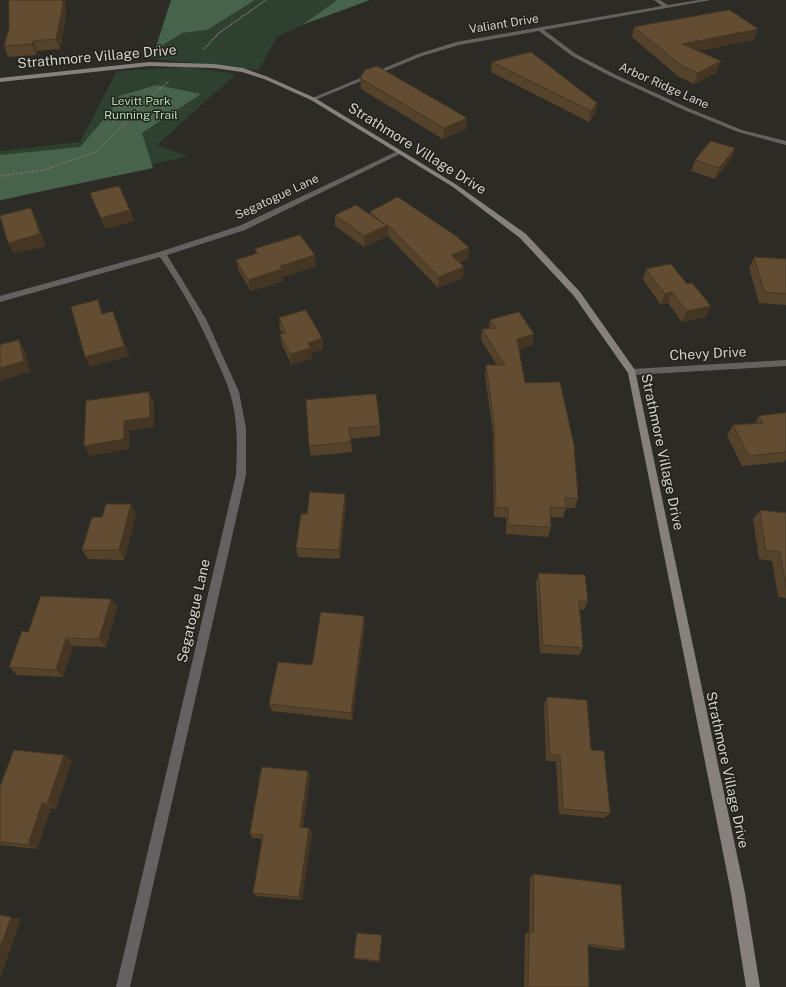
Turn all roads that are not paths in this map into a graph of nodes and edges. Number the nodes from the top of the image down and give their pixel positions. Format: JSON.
{"nodes":[{"id":1,"x":657,"y":0,"type":"edge"},
{"id":2,"x":708,"y":0,"type":"edge"},
{"id":3,"x":668,"y":7,"type":"junction"},
{"id":4,"x":542,"y":30,"type":"junction"},
{"id":5,"x":0,"y":80,"type":"edge"},
{"id":6,"x":313,"y":100,"type":"junction"},
{"id":7,"x":786,"y":143,"type":"edge"},
{"id":8,"x":398,"y":153,"type":"junction"},
{"id":9,"x":162,"y":254,"type":"junction"},
{"id":10,"x":0,"y":299,"type":"edge"},
{"id":11,"x":786,"y":363,"type":"edge"},
{"id":12,"x":632,"y":372,"type":"junction"},
{"id":13,"x":123,"y":987,"type":"edge"},
{"id":14,"x":754,"y":987,"type":"edge"}],
"edges":[{"from":1,"to":3,"type":"street"},
{"from":2,"to":3,"type":"street","name":"Valiant Drive"},
{"from":3,"to":4,"type":"street","name":"Valiant Drive"},
{"from":4,"to":6,"type":"street","name":"Valiant Drive"},
{"from":4,"to":7,"type":"street","name":"Arbor Ridge Lane"},
{"from":5,"to":6,"type":"street","name":"Strathmore Village Drive"},
{"from":6,"to":8,"type":"street","name":"Strathmore Village Drive"},
{"from":8,"to":9,"type":"street","name":"Segatogue Lane"},
{"from":8,"to":12,"type":"street","name":"Strathmore Village Drive"},
{"from":9,"to":10,"type":"street","name":"Segatogue Lane"},
{"from":9,"to":13,"type":"street","name":"Segatogue Lane"},
{"from":11,"to":12,"type":"street","name":"Chevy Drive"},
{"from":12,"to":14,"type":"street","name":"Strathmore Village Drive"}]}
